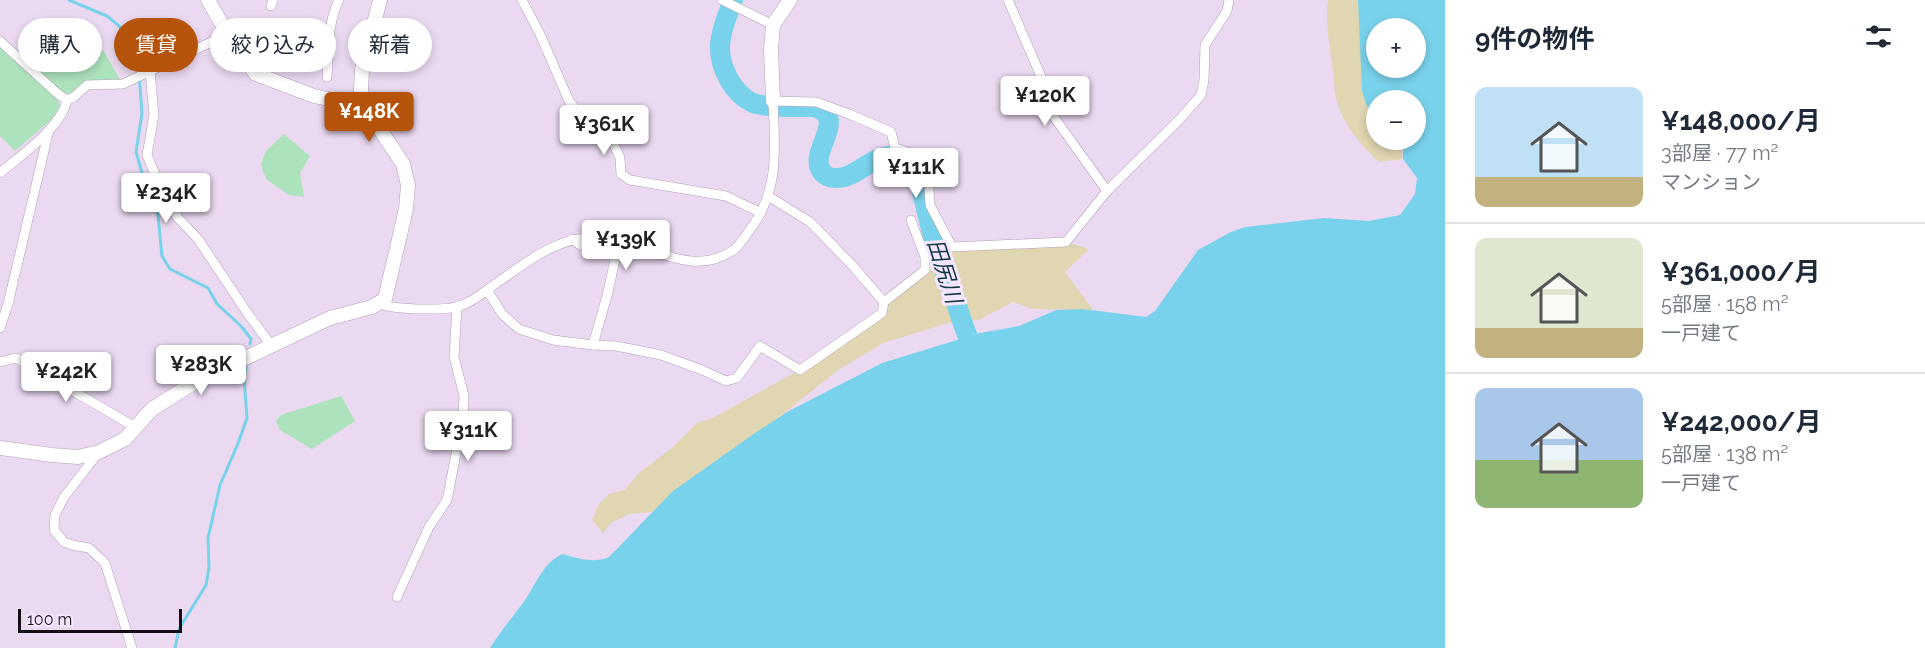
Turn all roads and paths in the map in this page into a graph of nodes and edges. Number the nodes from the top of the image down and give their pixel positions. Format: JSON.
{"nodes":[{"id":1,"x":208,"y":0,"type":"edge"},
{"id":2,"x":339,"y":0,"type":"edge"},
{"id":3,"x":380,"y":0,"type":"edge"},
{"id":4,"x":522,"y":0,"type":"edge"},
{"id":5,"x":722,"y":0,"type":"edge"},
{"id":6,"x":790,"y":0,"type":"edge"},
{"id":7,"x":1008,"y":0,"type":"edge"},
{"id":8,"x":1229,"y":0,"type":"edge"},
{"id":9,"x":219,"y":18,"type":"edge"},
{"id":10,"x":773,"y":25,"type":"junction"},
{"id":11,"x":0,"y":41,"type":"edge"},
{"id":12,"x":210,"y":43,"type":"edge"},
{"id":13,"x":255,"y":72,"type":"edge"},
{"id":14,"x":147,"y":74,"type":"junction"},
{"id":15,"x":327,"y":77,"type":"dead end"},
{"id":16,"x":67,"y":100,"type":"junction"},
{"id":17,"x":365,"y":107,"type":"junction"},
{"id":18,"x":773,"y":107,"type":"junction"},
{"id":19,"x":50,"y":130,"type":"junction"},
{"id":20,"x":0,"y":173,"type":"edge"},
{"id":21,"x":1107,"y":191,"type":"junction"},
{"id":22,"x":768,"y":196,"type":"junction"},
{"id":23,"x":761,"y":213,"type":"junction"},
{"id":24,"x":911,"y":220,"type":"dead end"},
{"id":25,"x":572,"y":239,"type":"junction"},
{"id":26,"x":487,"y":290,"type":"junction"},
{"id":27,"x":884,"y":302,"type":"junction"},
{"id":28,"x":379,"y":304,"type":"junction"},
{"id":29,"x":456,"y":307,"type":"junction"},
{"id":30,"x":0,"y":328,"type":"edge"},
{"id":31,"x":272,"y":345,"type":"junction"},
{"id":32,"x":593,"y":345,"type":"junction"},
{"id":33,"x":0,"y":362,"type":"edge"},
{"id":34,"x":135,"y":427,"type":"junction"},
{"id":35,"x":0,"y":448,"type":"edge"},
{"id":36,"x":99,"y":452,"type":"junction"},
{"id":37,"x":397,"y":597,"type":"dead end"},
{"id":38,"x":132,"y":648,"type":"edge"}],
"edges":[{"from":1,"to":9,"type":"street"},
{"from":2,"to":15,"type":"street"},
{"from":3,"to":17,"type":"street"},
{"from":4,"to":23,"type":"street"},
{"from":5,"to":10,"type":"street"},
{"from":6,"to":10,"type":"street"},
{"from":7,"to":21,"type":"street"},
{"from":8,"to":21,"type":"street"},
{"from":10,"to":18,"type":"street"},
{"from":11,"to":16,"type":"street"},
{"from":12,"to":14,"type":"street"},
{"from":13,"to":17,"type":"street"},
{"from":14,"to":16,"type":"street"},
{"from":14,"to":31,"type":"street"},
{"from":16,"to":19,"type":"street"},
{"from":17,"to":28,"type":"street"},
{"from":18,"to":21,"type":"street"},
{"from":18,"to":22,"type":"street"},
{"from":19,"to":20,"type":"street"},
{"from":19,"to":30,"type":"street"},
{"from":22,"to":23,"type":"street"},
{"from":22,"to":27,"type":"street"},
{"from":23,"to":25,"type":"street"},
{"from":24,"to":27,"type":"street"},
{"from":25,"to":26,"type":"street"},
{"from":25,"to":32,"type":"street"},
{"from":26,"to":29,"type":"street"},
{"from":26,"to":32,"type":"street"},
{"from":27,"to":32,"type":"street"},
{"from":28,"to":29,"type":"street"},
{"from":28,"to":31,"type":"street"},
{"from":29,"to":37,"type":"street"},
{"from":31,"to":34,"type":"street"},
{"from":33,"to":34,"type":"street"},
{"from":34,"to":36,"type":"street"},
{"from":35,"to":36,"type":"street"},
{"from":36,"to":38,"type":"street"}]}
